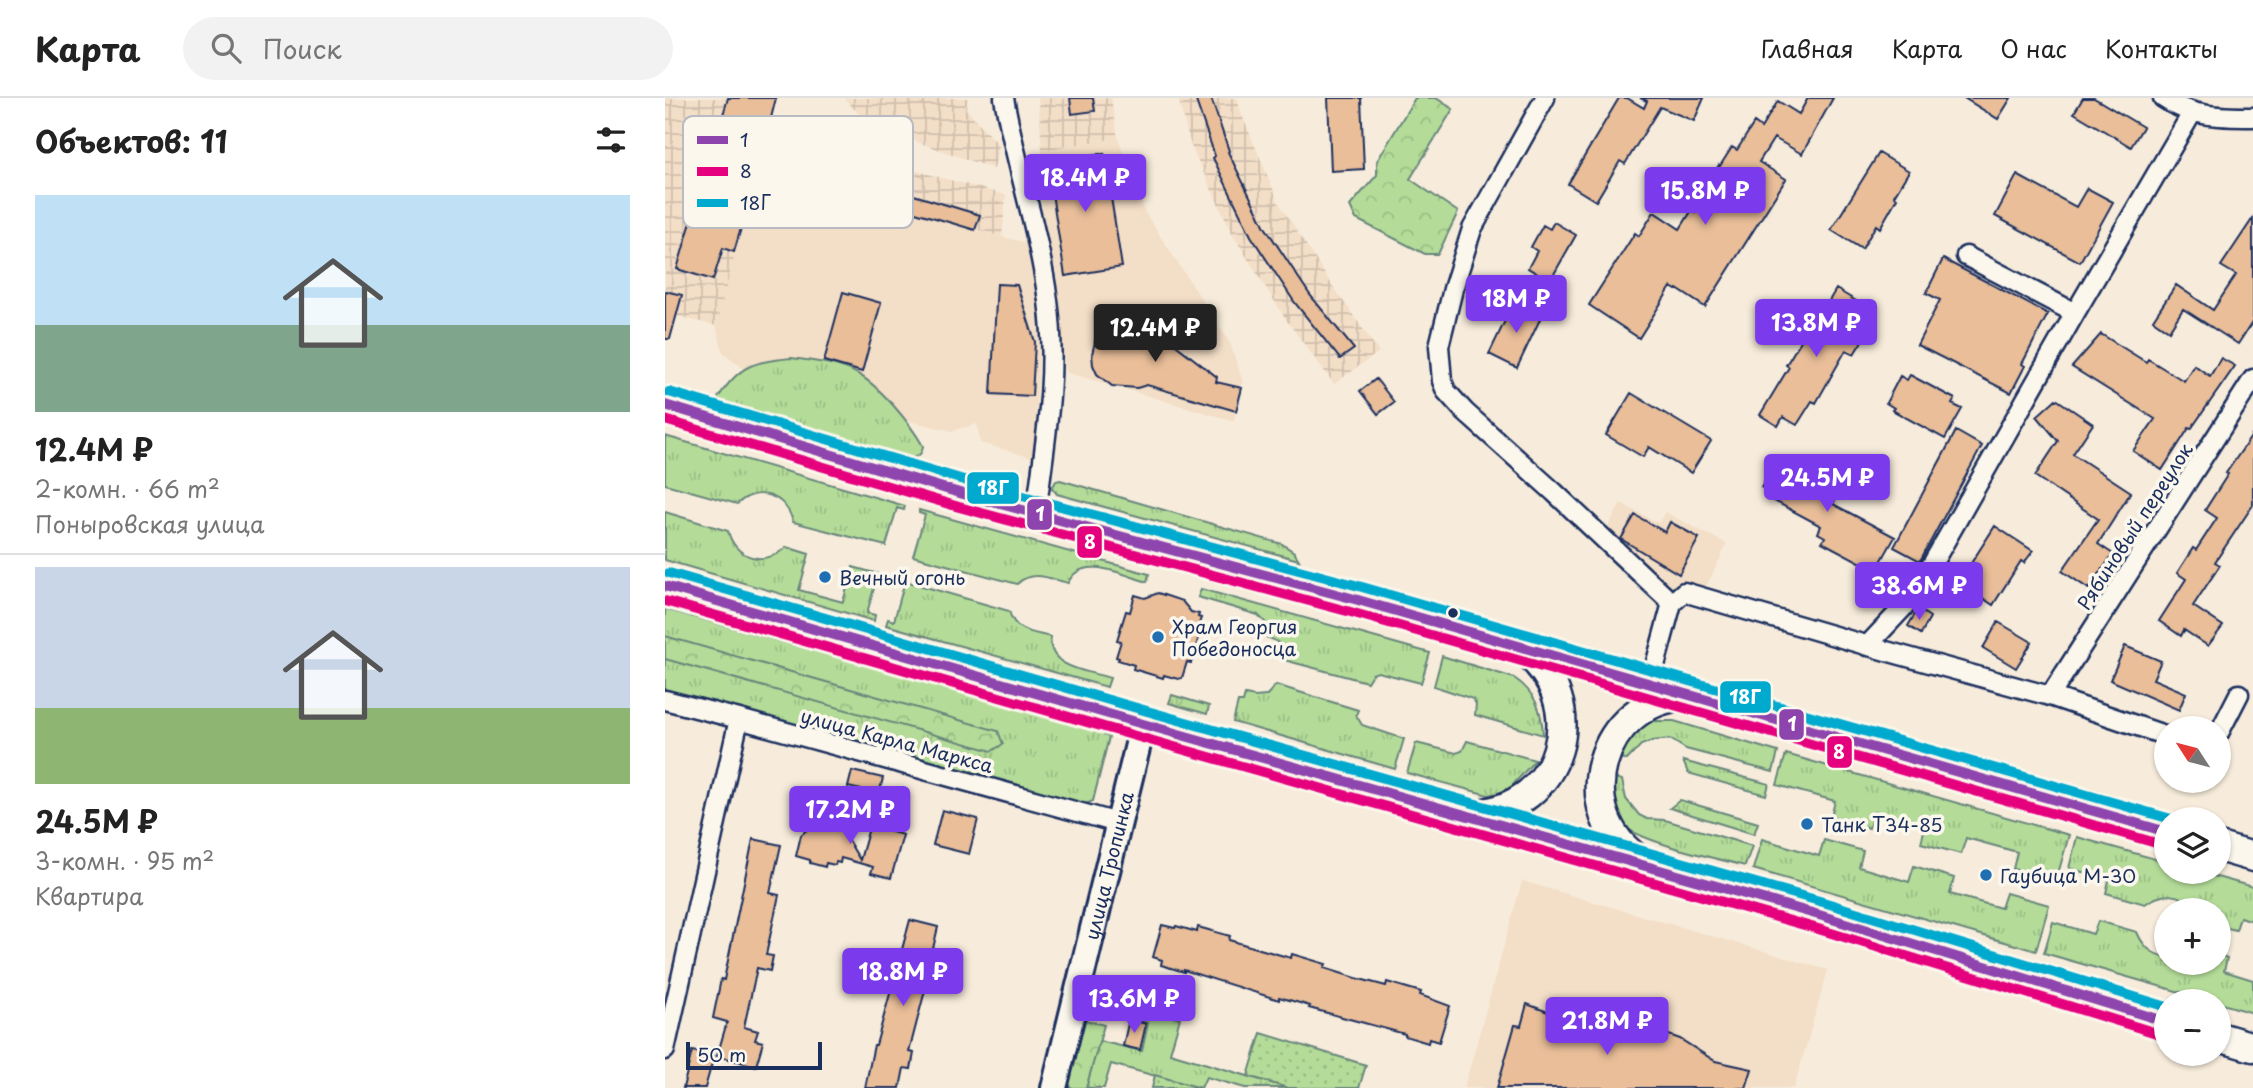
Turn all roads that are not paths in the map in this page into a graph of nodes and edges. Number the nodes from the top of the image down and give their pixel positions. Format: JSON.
{"nodes":[{"id":1,"x":1004,"y":98,"type":"edge"},
{"id":2,"x":1545,"y":98,"type":"edge"},
{"id":3,"x":2164,"y":98,"type":"edge"},
{"id":4,"x":2192,"y":113,"type":"junction"},
{"id":5,"x":2253,"y":117,"type":"edge"},
{"id":6,"x":1966,"y":256,"type":"dead end"},
{"id":7,"x":2075,"y":313,"type":"junction"},
{"id":8,"x":2253,"y":379,"type":"edge"},
{"id":9,"x":665,"y":405,"type":"edge"},
{"id":10,"x":1036,"y":513,"type":"junction"},
{"id":11,"x":665,"y":586,"type":"edge"},
{"id":12,"x":1672,"y":603,"type":"junction"},
{"id":13,"x":1519,"y":646,"type":"junction"},
{"id":14,"x":1867,"y":646,"type":"junction"},
{"id":15,"x":1650,"y":684,"type":"junction"},
{"id":16,"x":2239,"y":694,"type":"dead end"},
{"id":17,"x":1693,"y":696,"type":"junction"},
{"id":18,"x":2050,"y":696,"type":"junction"},
{"id":19,"x":665,"y":700,"type":"edge"},
{"id":20,"x":2228,"y":716,"type":"edge"},
{"id":21,"x":739,"y":719,"type":"junction"},
{"id":22,"x":1143,"y":724,"type":"junction"},
{"id":23,"x":2154,"y":732,"type":"edge"},
{"id":24,"x":1463,"y":814,"type":"junction"},
{"id":25,"x":1118,"y":823,"type":"junction"},
{"id":26,"x":2154,"y":828,"type":"edge"},
{"id":27,"x":2231,"y":851,"type":"edge"},
{"id":28,"x":2253,"y":857,"type":"edge"},
{"id":29,"x":1649,"y":866,"type":"junction"},
{"id":30,"x":2154,"y":1018,"type":"edge"},
{"id":31,"x":2231,"y":1041,"type":"edge"},
{"id":32,"x":2253,"y":1047,"type":"edge"},
{"id":33,"x":665,"y":1050,"type":"edge"},
{"id":34,"x":1054,"y":1088,"type":"edge"}],
"edges":[{"from":1,"to":10,"type":"street"},
{"from":2,"to":12,"type":"street"},
{"from":3,"to":4,"type":"street"},
{"from":4,"to":5,"type":"street"},
{"from":4,"to":7,"type":"street"},
{"from":6,"to":7,"type":"street"},
{"from":7,"to":14,"type":"street"},
{"from":8,"to":18,"type":"street","name":"Рябиновый переулок"},
{"from":9,"to":10,"type":"main road"},
{"from":10,"to":13,"type":"main road"},
{"from":11,"to":22,"type":"main road"},
{"from":12,"to":14,"type":"street"},
{"from":12,"to":15,"type":"street"},
{"from":13,"to":15,"type":"main road"},
{"from":13,"to":24,"type":"main road"},
{"from":14,"to":18,"type":"street"},
{"from":15,"to":17,"type":"main road"},
{"from":16,"to":20,"type":"street"},
{"from":17,"to":26,"type":"main road"},
{"from":17,"to":29,"type":"main road"},
{"from":18,"to":23,"type":"street"},
{"from":19,"to":21,"type":"street","name":"улица Карла Маркса"},
{"from":21,"to":25,"type":"street","name":"улица Карла Маркса"},
{"from":21,"to":33,"type":"street"},
{"from":22,"to":24,"type":"main road"},
{"from":22,"to":25,"type":"main road","name":"улица Тропинка"},
{"from":24,"to":29,"type":"main road"},
{"from":25,"to":34,"type":"main road","name":"улица Тропинка"},
{"from":27,"to":28,"type":"main road"},
{"from":29,"to":30,"type":"main road"},
{"from":31,"to":32,"type":"main road"}]}
